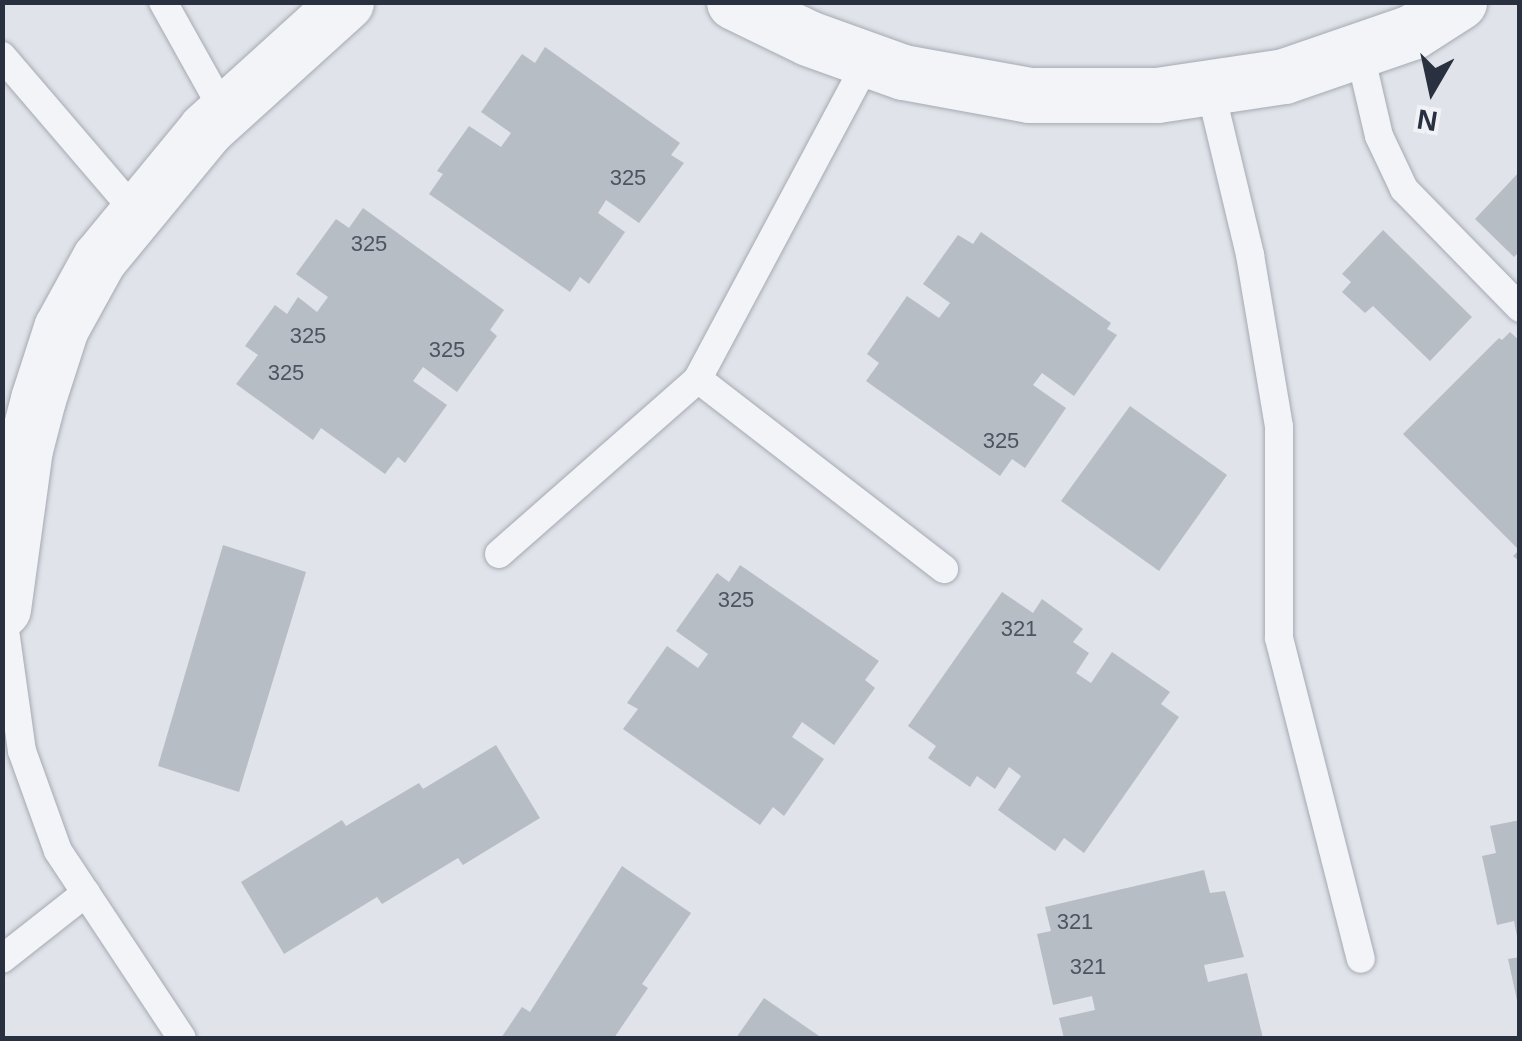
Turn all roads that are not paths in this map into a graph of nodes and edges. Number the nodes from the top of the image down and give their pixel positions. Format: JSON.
{"nodes":[{"id":1,"x":164,"y":2,"type":"edge"},
{"id":2,"x":346,"y":2,"type":"edge"},
{"id":3,"x":734,"y":2,"type":"edge"},
{"id":4,"x":1459,"y":2,"type":"edge"},
{"id":5,"x":1359,"y":50,"type":"junction"},
{"id":6,"x":2,"y":56,"type":"edge"},
{"id":7,"x":868,"y":60,"type":"junction"},
{"id":8,"x":1210,"y":88,"type":"junction"},
{"id":9,"x":225,"y":113,"type":"junction"},
{"id":10,"x":135,"y":210,"type":"junction"},
{"id":11,"x":1520,"y":308,"type":"edge"},
{"id":12,"x":698,"y":379,"type":"junction"},
{"id":13,"x":499,"y":554,"type":"dead end"},
{"id":14,"x":944,"y":569,"type":"dead end"},
{"id":15,"x":3,"y":609,"type":"edge"},
{"id":16,"x":86,"y":893,"type":"junction"},
{"id":17,"x":2,"y":959,"type":"edge"},
{"id":18,"x":1361,"y":959,"type":"dead end"},
{"id":19,"x":182,"y":1038,"type":"edge"}],
"edges":[{"from":1,"to":9,"type":"lane"},
{"from":2,"to":9,"type":"street"},
{"from":3,"to":7,"type":"street"},
{"from":4,"to":5,"type":"street"},
{"from":5,"to":8,"type":"street"},
{"from":5,"to":11,"type":"lane"},
{"from":6,"to":10,"type":"lane"},
{"from":7,"to":8,"type":"street"},
{"from":7,"to":12,"type":"lane"},
{"from":8,"to":18,"type":"lane"},
{"from":9,"to":10,"type":"street"},
{"from":10,"to":15,"type":"street"},
{"from":12,"to":13,"type":"lane"},
{"from":12,"to":14,"type":"lane"},
{"from":15,"to":16,"type":"lane"},
{"from":16,"to":17,"type":"lane"},
{"from":16,"to":19,"type":"lane"}]}
